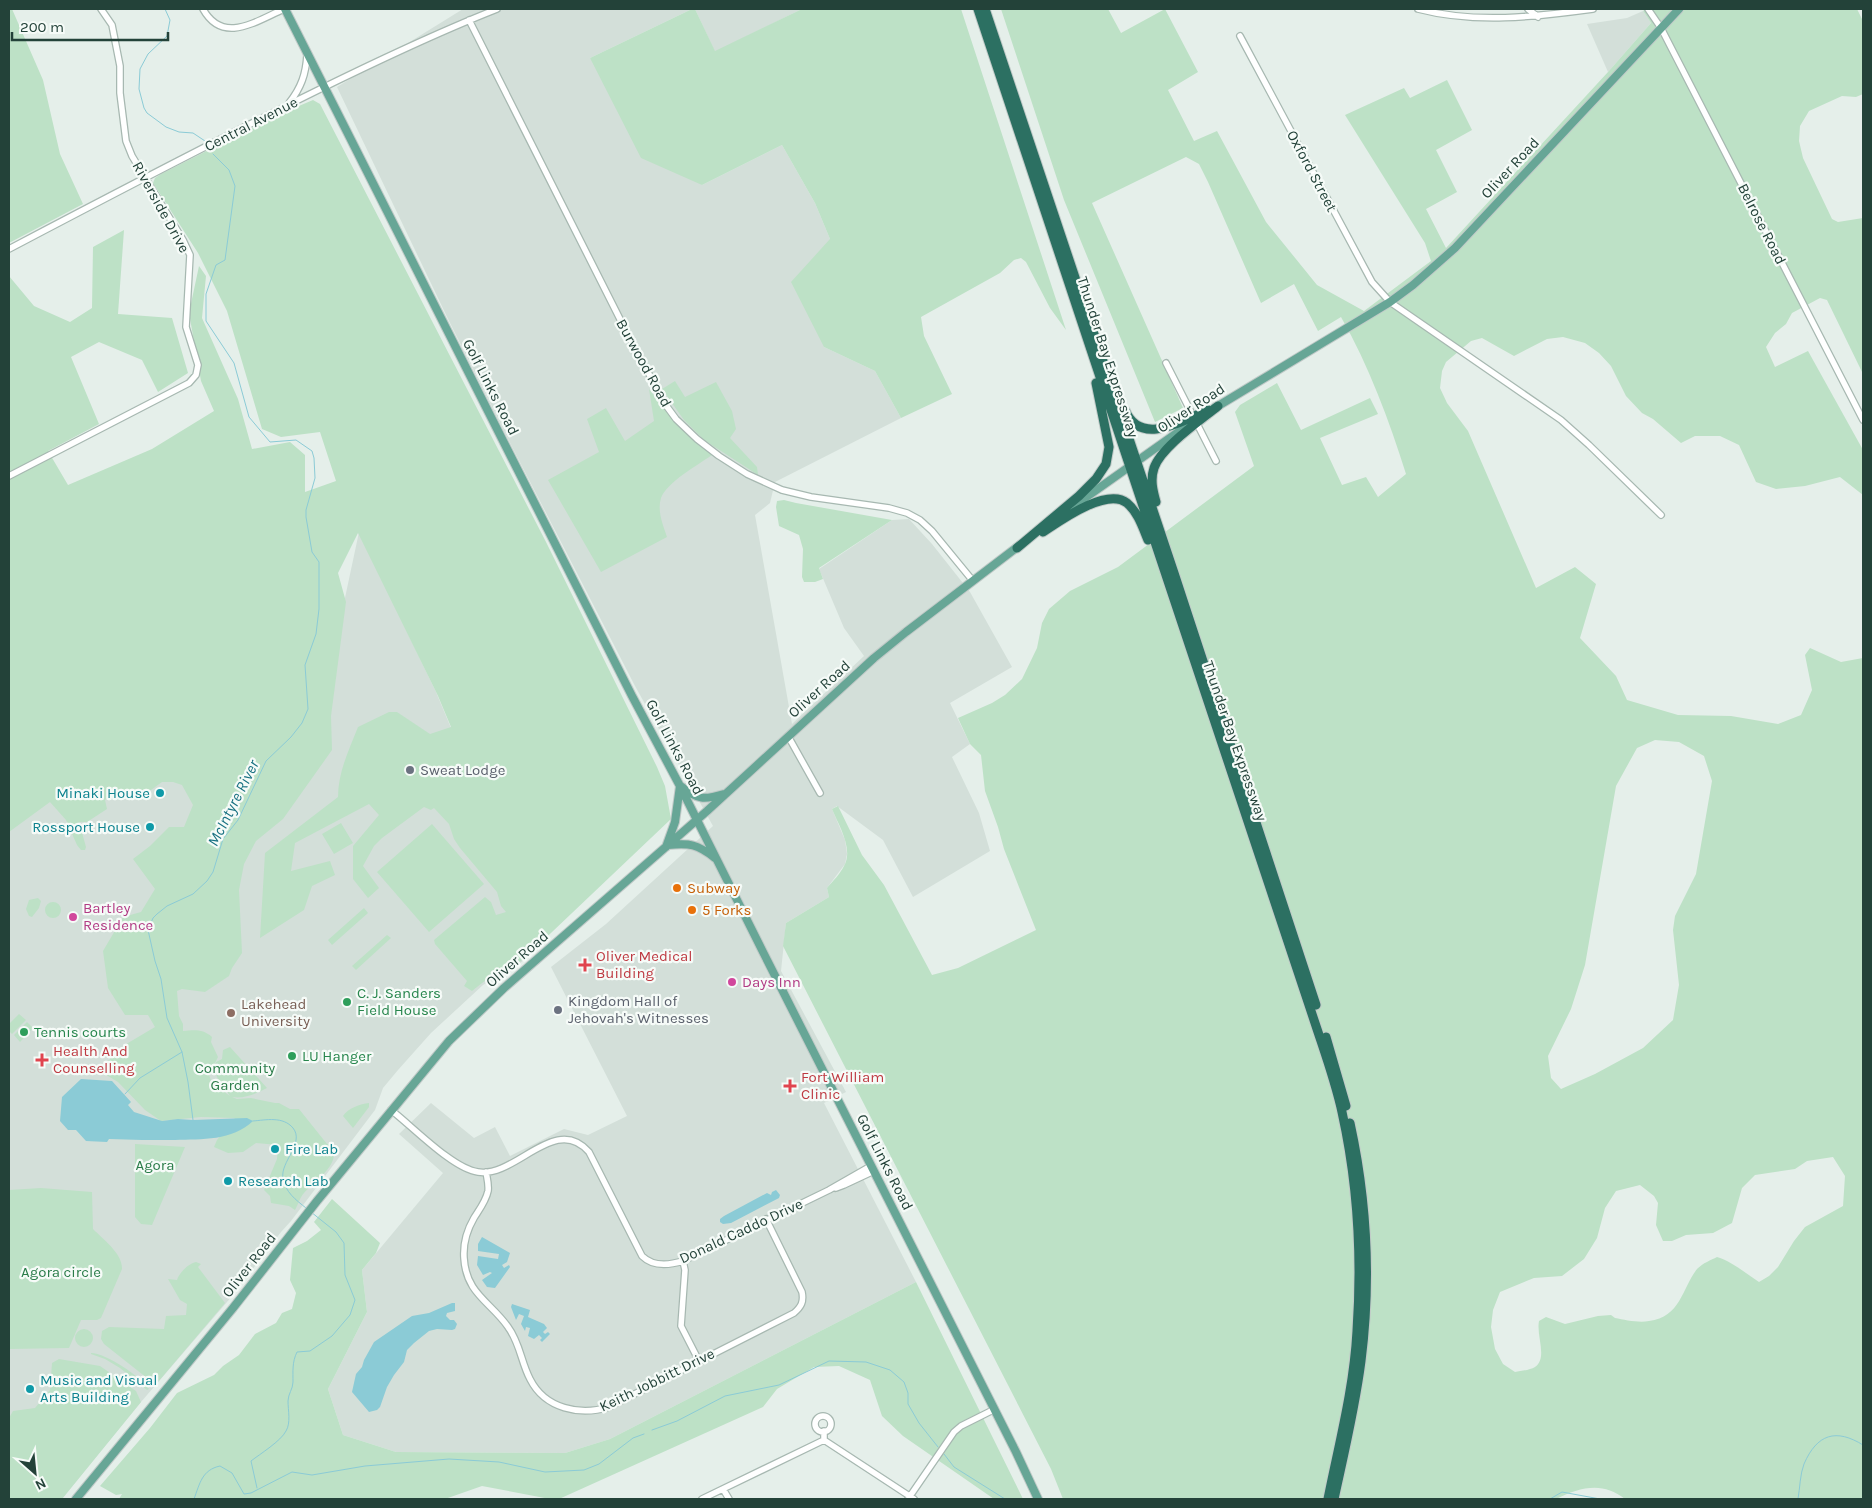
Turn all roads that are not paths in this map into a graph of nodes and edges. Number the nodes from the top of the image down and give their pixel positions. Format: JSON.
{"nodes":[{"id":1,"x":101,"y":9,"type":"edge"},
{"id":2,"x":204,"y":9,"type":"edge"},
{"id":3,"x":285,"y":9,"type":"edge"},
{"id":4,"x":497,"y":9,"type":"edge"},
{"id":5,"x":978,"y":9,"type":"edge"},
{"id":6,"x":985,"y":9,"type":"edge"},
{"id":7,"x":1418,"y":9,"type":"edge"},
{"id":8,"x":1528,"y":9,"type":"edge"},
{"id":9,"x":1592,"y":9,"type":"edge"},
{"id":10,"x":1648,"y":9,"type":"edge"},
{"id":11,"x":1679,"y":9,"type":"edge"},
{"id":12,"x":1538,"y":16,"type":"junction"},
{"id":13,"x":469,"y":20,"type":"junction"},
{"id":14,"x":1661,"y":28,"type":"junction"},
{"id":15,"x":1240,"y":36,"type":"dead end"},
{"id":16,"x":308,"y":52,"type":"junction"},
{"id":17,"x":324,"y":87,"type":"junction"},
{"id":18,"x":287,"y":106,"type":"junction"},
{"id":19,"x":146,"y":178,"type":"junction"},
{"id":20,"x":9,"y":248,"type":"edge"},
{"id":21,"x":1390,"y":302,"type":"junction"},
{"id":22,"x":1096,"y":337,"type":"junction"},
{"id":23,"x":1088,"y":345,"type":"junction"},
{"id":24,"x":1166,"y":363,"type":"dead end"},
{"id":25,"x":1218,"y":406,"type":"joint"},
{"id":26,"x":1196,"y":419,"type":"junction"},
{"id":27,"x":1863,"y":420,"type":"edge"},
{"id":28,"x":1216,"y":462,"type":"dead end"},
{"id":29,"x":1133,"y":463,"type":"junction"},
{"id":30,"x":9,"y":476,"type":"edge"},
{"id":31,"x":1661,"y":515,"type":"dead end"},
{"id":32,"x":1017,"y":548,"type":"junction"},
{"id":33,"x":1174,"y":572,"type":"junction"},
{"id":34,"x":973,"y":581,"type":"junction"},
{"id":35,"x":1167,"y":581,"type":"junction"},
{"id":36,"x":788,"y":736,"type":"junction"},
{"id":37,"x":680,"y":786,"type":"junction"},
{"id":38,"x":726,"y":793,"type":"junction"},
{"id":39,"x":820,"y":793,"type":"dead end"},
{"id":40,"x":697,"y":820,"type":"junction"},
{"id":41,"x":667,"y":847,"type":"junction"},
{"id":42,"x":718,"y":861,"type":"junction"},
{"id":43,"x":391,"y":1110,"type":"junction"},
{"id":44,"x":872,"y":1168,"type":"junction"},
{"id":45,"x":486,"y":1172,"type":"junction"},
{"id":46,"x":766,"y":1219,"type":"junction"},
{"id":47,"x":683,"y":1261,"type":"junction"},
{"id":48,"x":699,"y":1361,"type":"junction"},
{"id":49,"x":995,"y":1409,"type":"junction"},
{"id":50,"x":824,"y":1431,"type":"dead end"},
{"id":51,"x":824,"y":1440,"type":"junction"},
{"id":52,"x":723,"y":1489,"type":"junction"},
{"id":53,"x":910,"y":1498,"type":"edge"},
{"id":54,"x":76,"y":1499,"type":"edge"},
{"id":55,"x":702,"y":1499,"type":"edge"},
{"id":56,"x":729,"y":1499,"type":"edge"},
{"id":57,"x":1038,"y":1499,"type":"edge"},
{"id":58,"x":1328,"y":1499,"type":"edge"},
{"id":59,"x":1334,"y":1499,"type":"edge"}],
"edges":[{"from":1,"to":19,"type":"street","name":"Riverside Drive"},
{"from":2,"to":3,"type":"street"},
{"from":3,"to":16,"type":"main road","name":"Golf Links Road"},
{"from":4,"to":13,"type":"street","name":"Central Avenue"},
{"from":5,"to":23,"type":"highway","name":"Thunder Bay Expressway"},
{"from":6,"to":22,"type":"highway","name":"Thunder Bay Expressway"},
{"from":7,"to":12,"type":"street"},
{"from":8,"to":12,"type":"street"},
{"from":9,"to":12,"type":"street"},
{"from":10,"to":14,"type":"street"},
{"from":11,"to":14,"type":"main road","name":"Oliver Road"},
{"from":13,"to":17,"type":"street","name":"Central Avenue"},
{"from":13,"to":34,"type":"street","name":"Burwood Road"},
{"from":14,"to":21,"type":"main road","name":"Oliver Road"},
{"from":14,"to":27,"type":"street","name":"Belrose Road"},
{"from":15,"to":21,"type":"street","name":"Oxford Street"},
{"from":16,"to":17,"type":"main road","name":"Golf Links Road"},
{"from":16,"to":18,"type":"street"},
{"from":17,"to":18,"type":"street","name":"Central Avenue"},
{"from":17,"to":37,"type":"main road","name":"Golf Links Road"},
{"from":18,"to":19,"type":"street","name":"Central Avenue"},
{"from":19,"to":20,"type":"street","name":"Central Avenue"},
{"from":19,"to":30,"type":"street","name":"Riverside Drive"},
{"from":21,"to":25,"type":"main road","name":"Oliver Road"},
{"from":21,"to":31,"type":"street","name":"Oxford Street"},
{"from":22,"to":26,"type":"highway"},
{"from":22,"to":29,"type":"highway","name":"Thunder Bay Expressway"},
{"from":23,"to":29,"type":"highway","name":"Thunder Bay Expressway"},
{"from":23,"to":32,"type":"highway"},
{"from":24,"to":26,"type":"street"},
{"from":25,"to":26,"type":"highway"},
{"from":26,"to":28,"type":"street"},
{"from":26,"to":29,"type":"main road","name":"Oliver Road"},
{"from":26,"to":33,"type":"highway"},
{"from":29,"to":32,"type":"main road","name":"Oliver Road"},
{"from":29,"to":33,"type":"highway","name":"Thunder Bay Expressway"},
{"from":29,"to":35,"type":"highway","name":"Thunder Bay Expressway"},
{"from":32,"to":34,"type":"main road","name":"Oliver Road"},
{"from":32,"to":35,"type":"highway"},
{"from":33,"to":59,"type":"highway","name":"Thunder Bay Expressway"},
{"from":34,"to":36,"type":"main road","name":"Oliver Road"},
{"from":35,"to":58,"type":"highway","name":"Thunder Bay Expressway"},
{"from":36,"to":38,"type":"main road","name":"Oliver Road"},
{"from":36,"to":39,"type":"street"},
{"from":37,"to":38,"type":"main road"},
{"from":37,"to":40,"type":"main road","name":"Golf Links Road"},
{"from":37,"to":41,"type":"main road"},
{"from":38,"to":40,"type":"main road","name":"Oliver Road"},
{"from":40,"to":41,"type":"main road","name":"Oliver Road"},
{"from":40,"to":42,"type":"main road","name":"Golf Links Road"},
{"from":41,"to":42,"type":"main road"},
{"from":41,"to":43,"type":"main road","name":"Oliver Road"},
{"from":42,"to":44,"type":"main road","name":"Golf Links Road"},
{"from":43,"to":45,"type":"street"},
{"from":43,"to":54,"type":"main road","name":"Oliver Road"},
{"from":44,"to":46,"type":"street","name":"Donald Caddo Drive"},
{"from":44,"to":49,"type":"main road","name":"Golf Links Road"},
{"from":45,"to":47,"type":"street","name":"Donald Caddo Drive"},
{"from":45,"to":48,"type":"street","name":"Keith Jobbitt Drive"},
{"from":46,"to":47,"type":"street","name":"Donald Caddo Drive"},
{"from":46,"to":48,"type":"street","name":"Keith Jobbitt Drive"},
{"from":47,"to":48,"type":"street"},
{"from":49,"to":53,"type":"street"},
{"from":49,"to":57,"type":"main road","name":"Golf Links Road"},
{"from":50,"to":51,"type":"street"},
{"from":51,"to":52,"type":"street"},
{"from":51,"to":53,"type":"street"},
{"from":52,"to":55,"type":"street"},
{"from":52,"to":56,"type":"street"}]}
